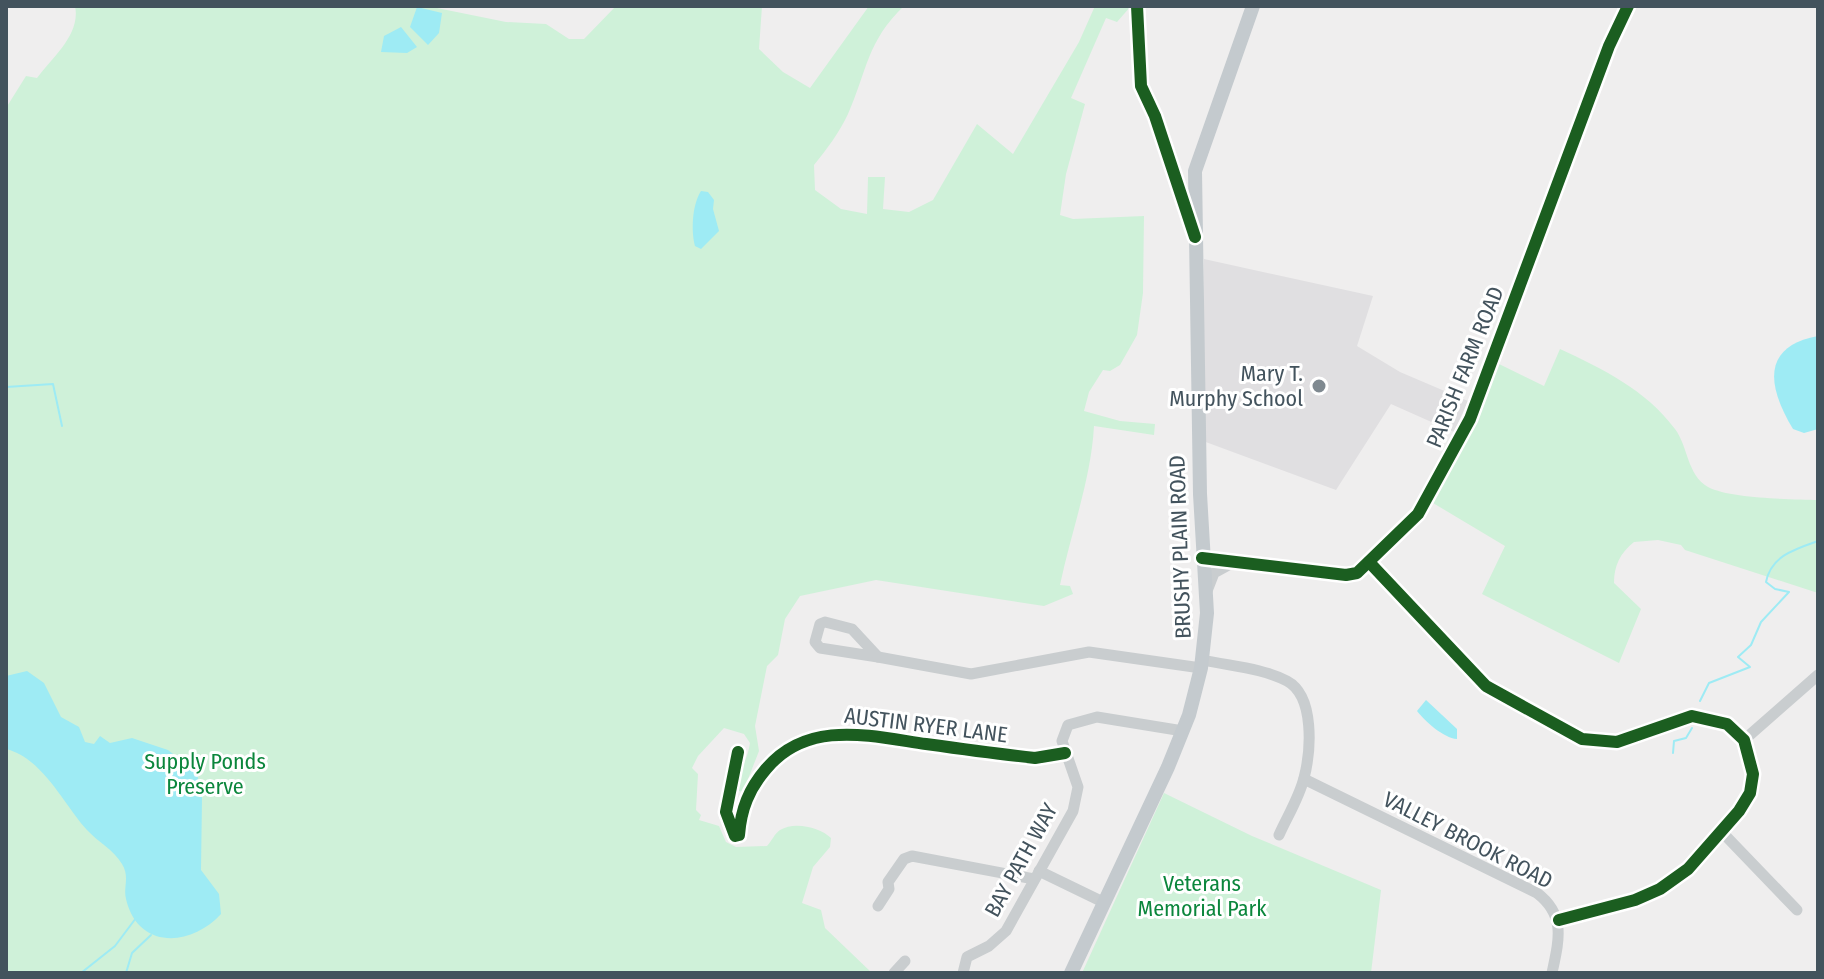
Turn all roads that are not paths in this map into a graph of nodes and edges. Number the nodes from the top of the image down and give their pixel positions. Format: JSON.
{"nodes":[{"id":1,"x":1137,"y":6,"type":"edge"},
{"id":2,"x":1253,"y":6,"type":"edge"},
{"id":3,"x":1628,"y":6,"type":"edge"},
{"id":4,"x":1195,"y":237,"type":"junction"},
{"id":5,"x":1202,"y":558,"type":"junction"},
{"id":6,"x":1238,"y":561,"type":"junction"},
{"id":7,"x":1369,"y":562,"type":"junction"},
{"id":8,"x":1206,"y":596,"type":"junction"},
{"id":9,"x":878,"y":657,"type":"junction"},
{"id":10,"x":1202,"y":664,"type":"junction"},
{"id":11,"x":1818,"y":675,"type":"edge"},
{"id":12,"x":1183,"y":731,"type":"junction"},
{"id":13,"x":1744,"y":740,"type":"junction"},
{"id":14,"x":738,"y":752,"type":"dead end"},
{"id":15,"x":1065,"y":753,"type":"junction"},
{"id":16,"x":1304,"y":779,"type":"junction"},
{"id":17,"x":1721,"y":831,"type":"junction"},
{"id":18,"x":1279,"y":835,"type":"dead end"},
{"id":19,"x":1037,"y":875,"type":"junction"},
{"id":20,"x":1105,"y":903,"type":"junction"},
{"id":21,"x":878,"y":906,"type":"dead end"},
{"id":22,"x":1797,"y":910,"type":"dead end"},
{"id":23,"x":1559,"y":920,"type":"junction"},
{"id":24,"x":905,"y":961,"type":"dead end"},
{"id":25,"x":894,"y":973,"type":"edge"},
{"id":26,"x":963,"y":973,"type":"edge"},
{"id":27,"x":1071,"y":973,"type":"edge"},
{"id":28,"x":1552,"y":973,"type":"edge"}],
"edges":[{"from":1,"to":4,"type":"street"},
{"from":2,"to":4,"type":"main road","name":"BRUSHY PLAIN ROAD"},
{"from":3,"to":7,"type":"street","name":"PARISH FARM ROAD"},
{"from":4,"to":5,"type":"main road","name":"BRUSHY PLAIN ROAD"},
{"from":5,"to":6,"type":"street","name":"PARISH FARM ROAD"},
{"from":5,"to":8,"type":"main road","name":"BRUSHY PLAIN ROAD"},
{"from":6,"to":7,"type":"street","name":"PARISH FARM ROAD"},
{"from":6,"to":8,"type":"street"},
{"from":7,"to":13,"type":"street"},
{"from":8,"to":10,"type":"main road","name":"BRUSHY PLAIN ROAD"},
{"from":9,"to":9,"type":"street"},
{"from":9,"to":10,"type":"street"},
{"from":10,"to":12,"type":"main road","name":"BRUSHY PLAIN ROAD"},
{"from":10,"to":16,"type":"street"},
{"from":11,"to":13,"type":"street"},
{"from":12,"to":15,"type":"street"},
{"from":12,"to":20,"type":"main road","name":"BRUSHY PLAIN ROAD"},
{"from":13,"to":17,"type":"street"},
{"from":14,"to":15,"type":"street","name":"AUSTIN RYER LANE"},
{"from":15,"to":19,"type":"street","name":"BAY PATH WAY"},
{"from":16,"to":18,"type":"street"},
{"from":16,"to":23,"type":"street","name":"VALLEY BROOK ROAD"},
{"from":17,"to":22,"type":"street"},
{"from":17,"to":23,"type":"street"},
{"from":19,"to":20,"type":"street"},
{"from":19,"to":21,"type":"street"},
{"from":19,"to":26,"type":"street","name":"BAY PATH WAY"},
{"from":20,"to":27,"type":"main road","name":"BRUSHY PLAIN ROAD"},
{"from":23,"to":28,"type":"street","name":"VALLEY BROOK ROAD"},
{"from":24,"to":25,"type":"street"}]}
